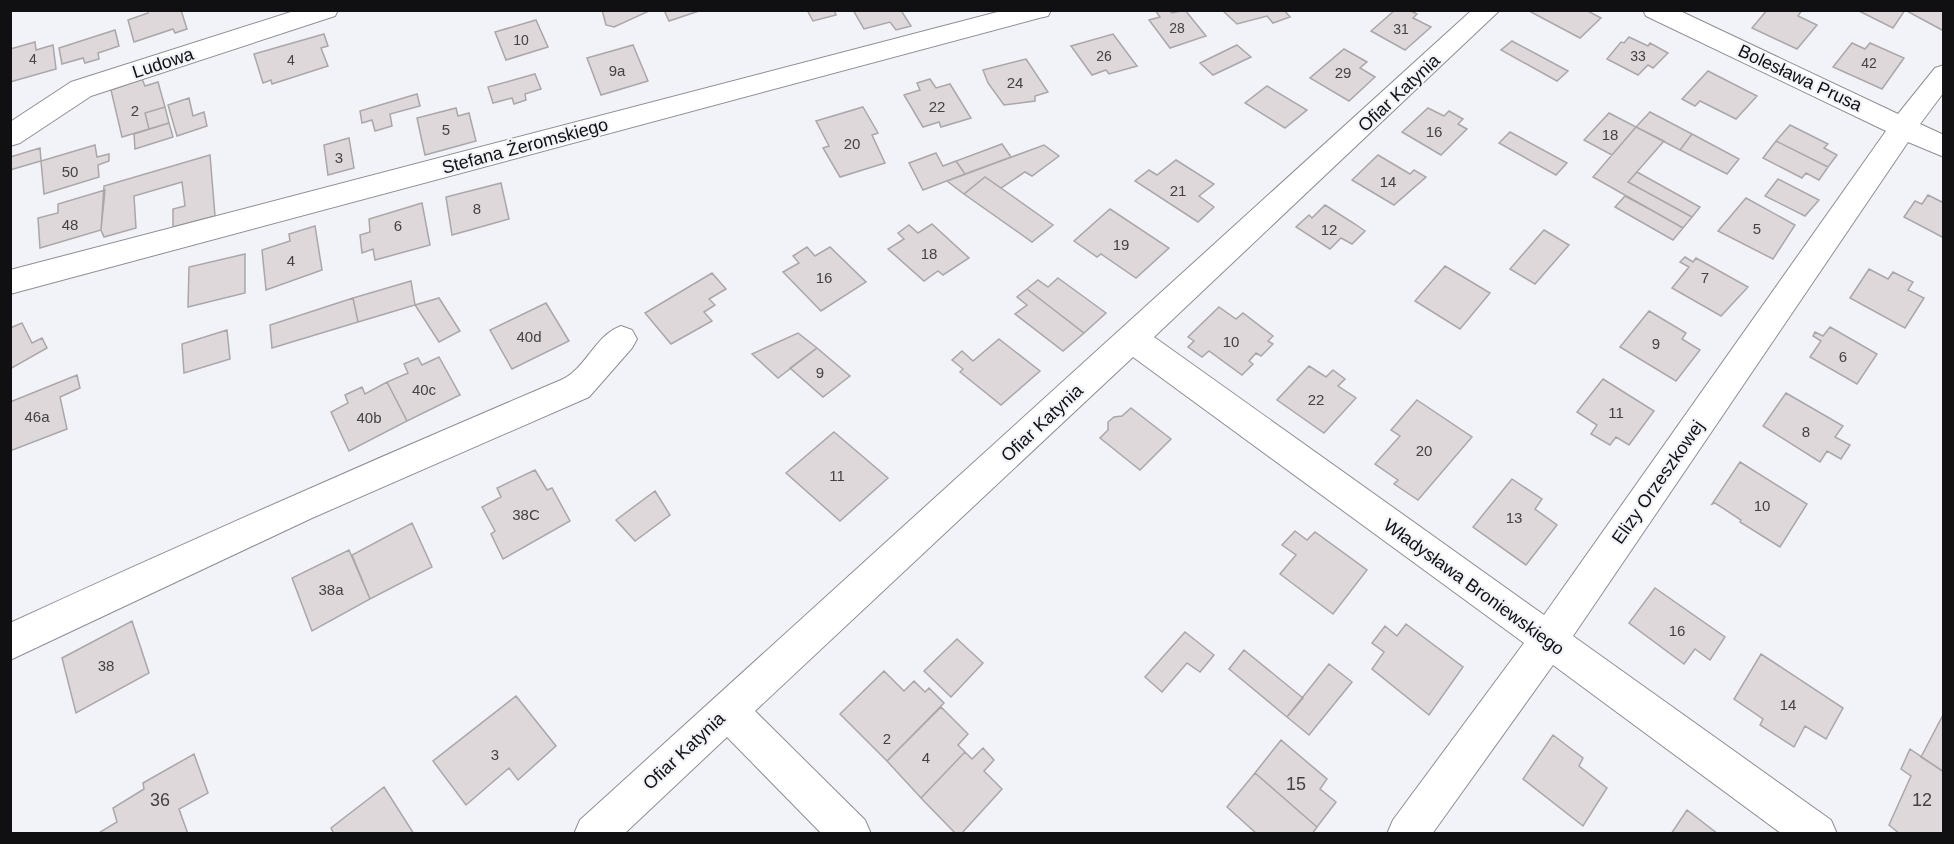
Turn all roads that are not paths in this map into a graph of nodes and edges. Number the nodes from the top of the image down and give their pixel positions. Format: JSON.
{"nodes":[{"id":1,"x":326,"y":10,"type":"edge"},
{"id":2,"x":1039,"y":10,"type":"edge"},
{"id":3,"x":1488,"y":10,"type":"edge"},
{"id":4,"x":1655,"y":10,"type":"edge"},
{"id":5,"x":1944,"y":74,"type":"edge"},
{"id":6,"x":1905,"y":127,"type":"junction"},
{"id":7,"x":10,"y":136,"type":"edge"},
{"id":8,"x":1944,"y":147,"type":"edge"},
{"id":9,"x":10,"y":282,"type":"edge"},
{"id":10,"x":621,"y":339,"type":"dead end"},
{"id":11,"x":1133,"y":339,"type":"junction"},
{"id":12,"x":1548,"y":641,"type":"junction"},
{"id":13,"x":10,"y":642,"type":"edge"},
{"id":14,"x":728,"y":711,"type":"junction"},
{"id":15,"x":594,"y":834,"type":"edge"},
{"id":16,"x":851,"y":834,"type":"edge"},
{"id":17,"x":1407,"y":834,"type":"edge"},
{"id":18,"x":1817,"y":834,"type":"edge"}],
"edges":[{"from":1,"to":7,"type":"street","name":"Ludowa"},
{"from":2,"to":9,"type":"street","name":"Stefana Żeromskiego"},
{"from":3,"to":11,"type":"street","name":"Ofiar Katynia"},
{"from":4,"to":6,"type":"street","name":"Bolesława Prusa"},
{"from":5,"to":6,"type":"street","name":"Elizy Orzeszkowej"},
{"from":6,"to":8,"type":"street","name":"Bolesława Prusa"},
{"from":6,"to":12,"type":"street","name":"Elizy Orzeszkowej"},
{"from":10,"to":13,"type":"street"},
{"from":11,"to":12,"type":"street","name":"Władysława Broniewskiego"},
{"from":11,"to":14,"type":"street","name":"Ofiar Katynia"},
{"from":12,"to":17,"type":"street","name":"Elizy Orzeszkowej"},
{"from":12,"to":18,"type":"street","name":"Władysława Broniewskiego"},
{"from":14,"to":15,"type":"street","name":"Ofiar Katynia"},
{"from":14,"to":16,"type":"street"}]}
